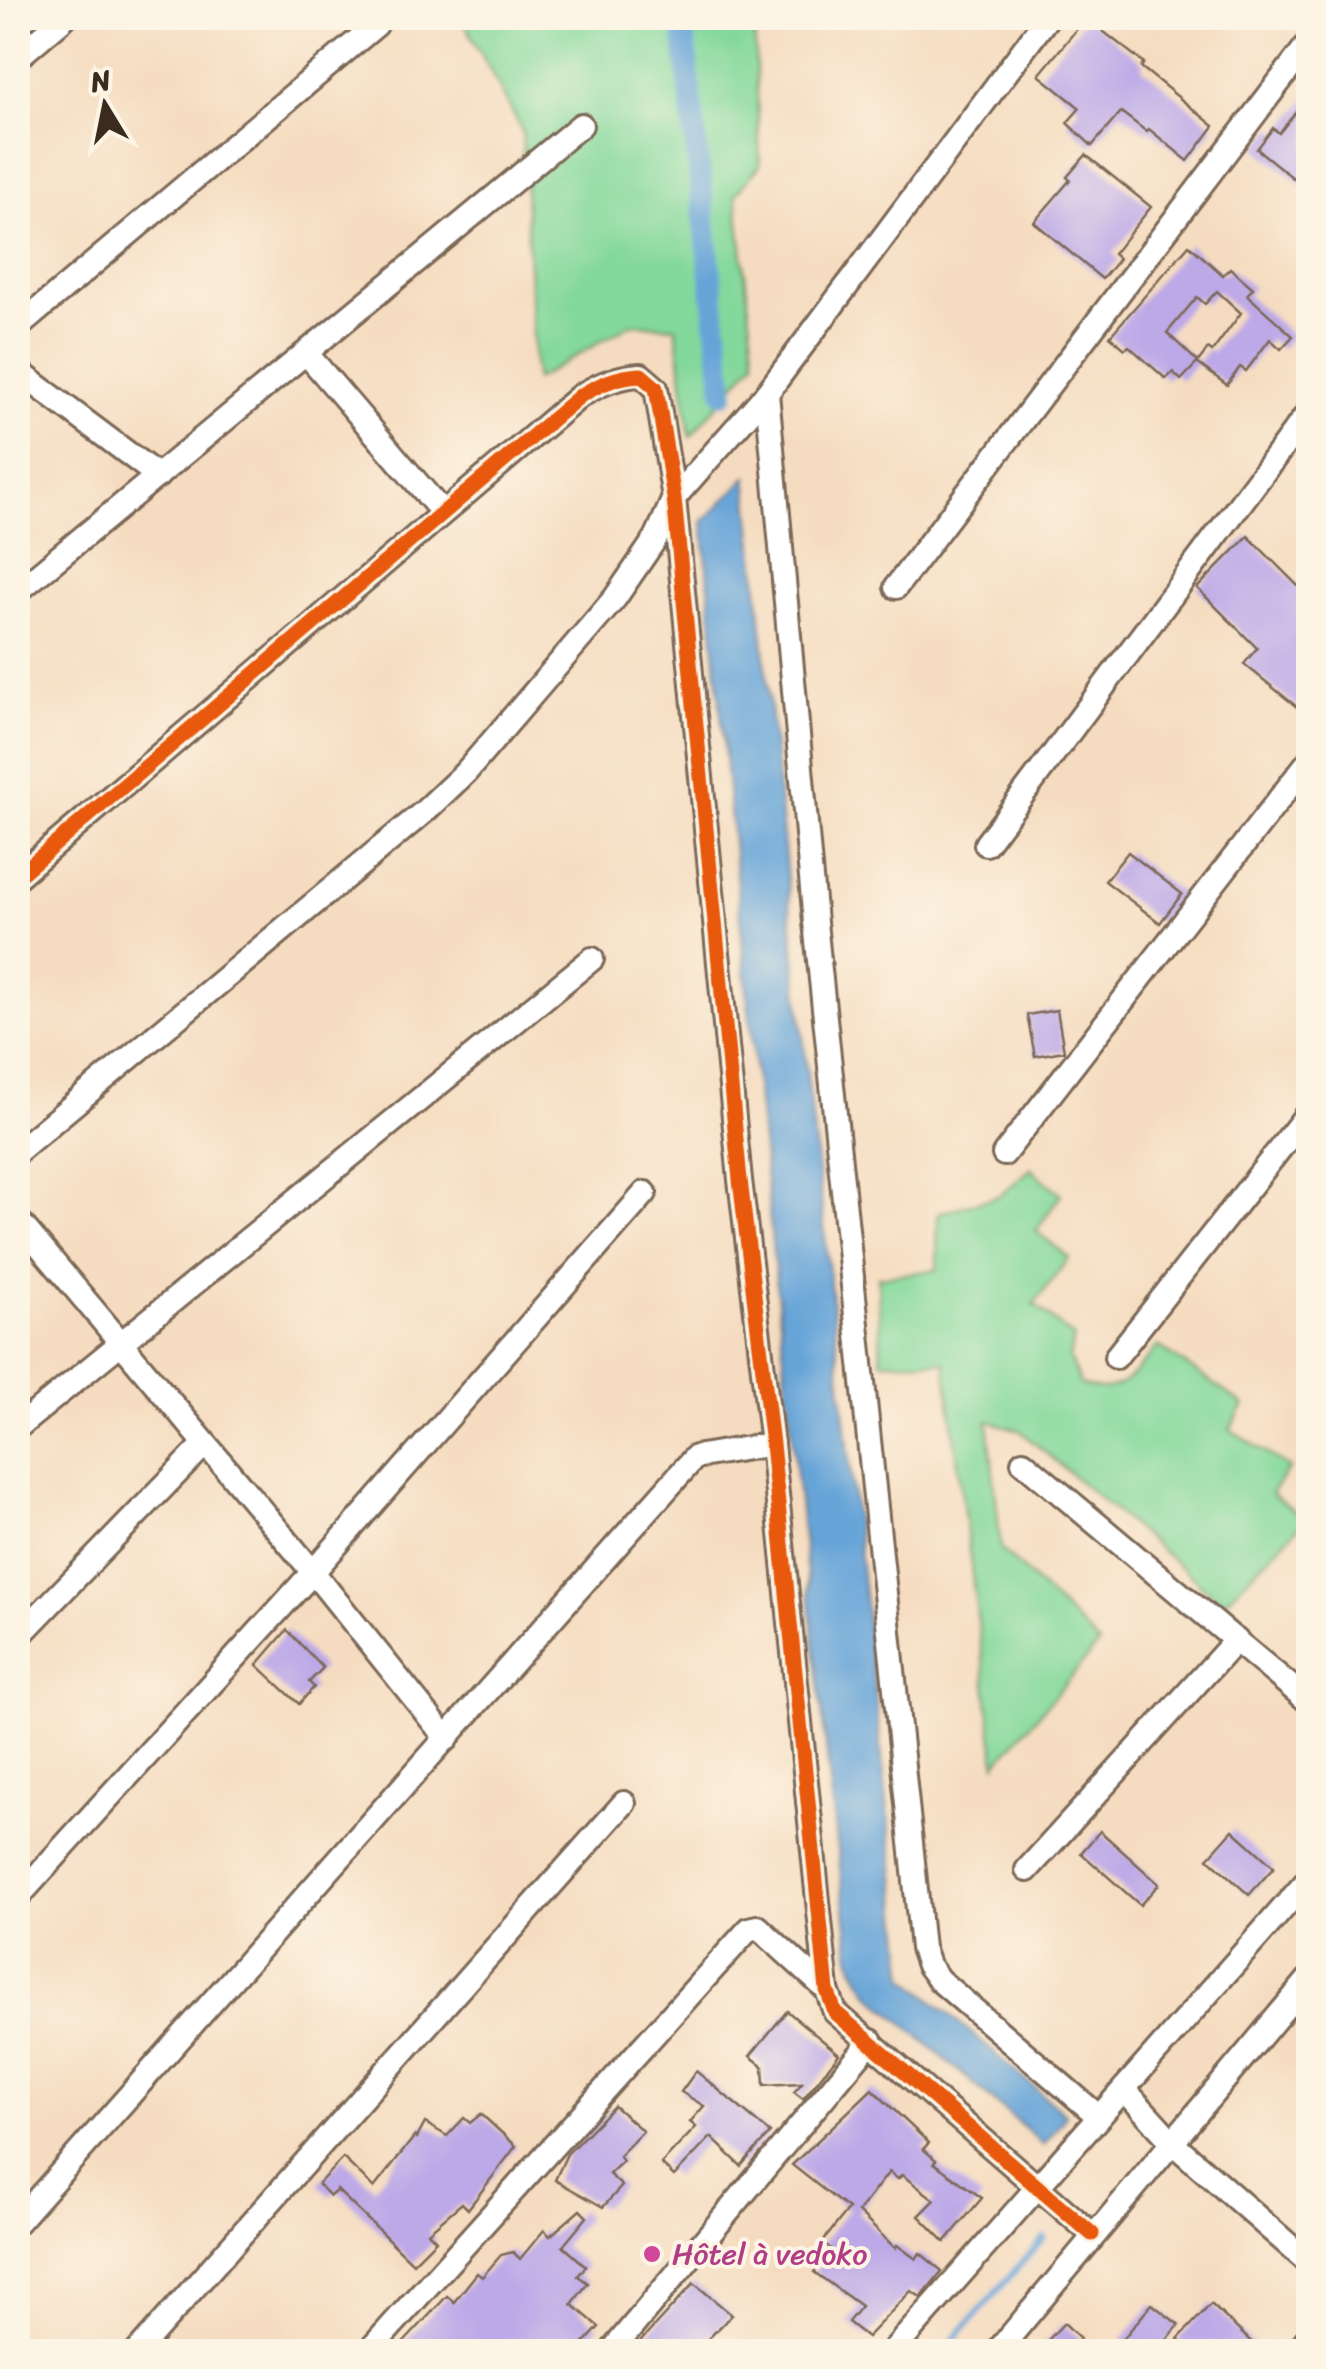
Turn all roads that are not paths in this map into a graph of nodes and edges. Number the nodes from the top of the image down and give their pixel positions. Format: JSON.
{"nodes":[{"id":1,"x":64,"y":18,"type":"edge"},
{"id":2,"x":1047,"y":18,"type":"edge"},
{"id":3,"x":376,"y":26,"type":"dead end"},
{"id":4,"x":1308,"y":44,"type":"edge"},
{"id":5,"x":18,"y":57,"type":"edge"},
{"id":6,"x":580,"y":125,"type":"dead end"},
{"id":7,"x":18,"y":327,"type":"edge"},
{"id":8,"x":308,"y":354,"type":"junction"},
{"id":9,"x":18,"y":371,"type":"edge"},
{"id":10,"x":766,"y":392,"type":"junction"},
{"id":11,"x":1308,"y":413,"type":"edge"},
{"id":12,"x":158,"y":476,"type":"junction"},
{"id":13,"x":674,"y":498,"type":"junction"},
{"id":14,"x":442,"y":512,"type":"junction"},
{"id":15,"x":20,"y":585,"type":"edge"},
{"id":16,"x":896,"y":587,"type":"dead end"},
{"id":17,"x":1308,"y":762,"type":"edge"},
{"id":18,"x":986,"y":844,"type":"dead end"},
{"id":19,"x":18,"y":876,"type":"edge"},
{"id":20,"x":592,"y":959,"type":"dead end"},
{"id":21,"x":1308,"y":1113,"type":"edge"},
{"id":22,"x":18,"y":1151,"type":"edge"},
{"id":23,"x":1004,"y":1154,"type":"dead end"},
{"id":24,"x":644,"y":1193,"type":"dead end"},
{"id":25,"x":18,"y":1220,"type":"edge"},
{"id":26,"x":118,"y":1342,"type":"junction"},
{"id":27,"x":1116,"y":1356,"type":"dead end"},
{"id":28,"x":18,"y":1426,"type":"edge"},
{"id":29,"x":205,"y":1444,"type":"junction"},
{"id":30,"x":772,"y":1444,"type":"junction"},
{"id":31,"x":1023,"y":1462,"type":"dead end"},
{"id":32,"x":312,"y":1572,"type":"junction"},
{"id":33,"x":18,"y":1637,"type":"edge"},
{"id":34,"x":1236,"y":1640,"type":"junction"},
{"id":35,"x":1308,"y":1701,"type":"edge"},
{"id":36,"x":447,"y":1739,"type":"junction"},
{"id":37,"x":624,"y":1802,"type":"dead end"},
{"id":38,"x":1026,"y":1870,"type":"dead end"},
{"id":39,"x":1308,"y":1880,"type":"edge"},
{"id":40,"x":18,"y":1897,"type":"edge"},
{"id":41,"x":1308,"y":1980,"type":"edge"},
{"id":42,"x":827,"y":1990,"type":"junction"},
{"id":43,"x":871,"y":2041,"type":"junction"},
{"id":44,"x":1124,"y":2089,"type":"junction"},
{"id":45,"x":1098,"y":2116,"type":"junction"},
{"id":46,"x":1174,"y":2144,"type":"junction"},
{"id":47,"x":1038,"y":2186,"type":"junction"},
{"id":48,"x":18,"y":2221,"type":"edge"},
{"id":49,"x":1092,"y":2234,"type":"junction"},
{"id":50,"x":1308,"y":2262,"type":"edge"},
{"id":51,"x":1308,"y":2338,"type":"edge"},
{"id":52,"x":136,"y":2352,"type":"edge"},
{"id":53,"x":368,"y":2352,"type":"edge"},
{"id":54,"x":610,"y":2352,"type":"edge"},
{"id":55,"x":892,"y":2352,"type":"edge"},
{"id":56,"x":996,"y":2352,"type":"edge"},
{"id":57,"x":1297,"y":2352,"type":"edge"}],
"edges":[{"from":1,"to":5,"type":"street"},
{"from":2,"to":10,"type":"street"},
{"from":3,"to":7,"type":"street"},
{"from":4,"to":16,"type":"street"},
{"from":6,"to":8,"type":"street"},
{"from":8,"to":12,"type":"street"},
{"from":8,"to":14,"type":"street"},
{"from":9,"to":12,"type":"street"},
{"from":10,"to":13,"type":"street"},
{"from":10,"to":45,"type":"street"},
{"from":11,"to":18,"type":"street"},
{"from":12,"to":15,"type":"street"},
{"from":13,"to":14,"type":"street"},
{"from":13,"to":22,"type":"street"},
{"from":13,"to":30,"type":"street"},
{"from":14,"to":19,"type":"street"},
{"from":17,"to":23,"type":"street"},
{"from":20,"to":26,"type":"street"},
{"from":21,"to":27,"type":"street"},
{"from":24,"to":32,"type":"street"},
{"from":25,"to":26,"type":"street"},
{"from":26,"to":28,"type":"street"},
{"from":26,"to":29,"type":"street"},
{"from":29,"to":32,"type":"street"},
{"from":29,"to":33,"type":"street"},
{"from":30,"to":36,"type":"street"},
{"from":30,"to":42,"type":"street"},
{"from":31,"to":34,"type":"street"},
{"from":32,"to":36,"type":"street"},
{"from":32,"to":40,"type":"street"},
{"from":34,"to":35,"type":"street"},
{"from":34,"to":38,"type":"street"},
{"from":36,"to":48,"type":"street"},
{"from":37,"to":52,"type":"street"},
{"from":39,"to":44,"type":"street"},
{"from":41,"to":46,"type":"street"},
{"from":42,"to":43,"type":"street"},
{"from":42,"to":53,"type":"street"},
{"from":43,"to":47,"type":"street"},
{"from":43,"to":54,"type":"street"},
{"from":44,"to":45,"type":"street"},
{"from":44,"to":46,"type":"street"},
{"from":45,"to":47,"type":"street"},
{"from":46,"to":49,"type":"street"},
{"from":46,"to":50,"type":"street"},
{"from":47,"to":49,"type":"street"},
{"from":47,"to":55,"type":"street"},
{"from":49,"to":56,"type":"street"},
{"from":51,"to":57,"type":"street"}]}
